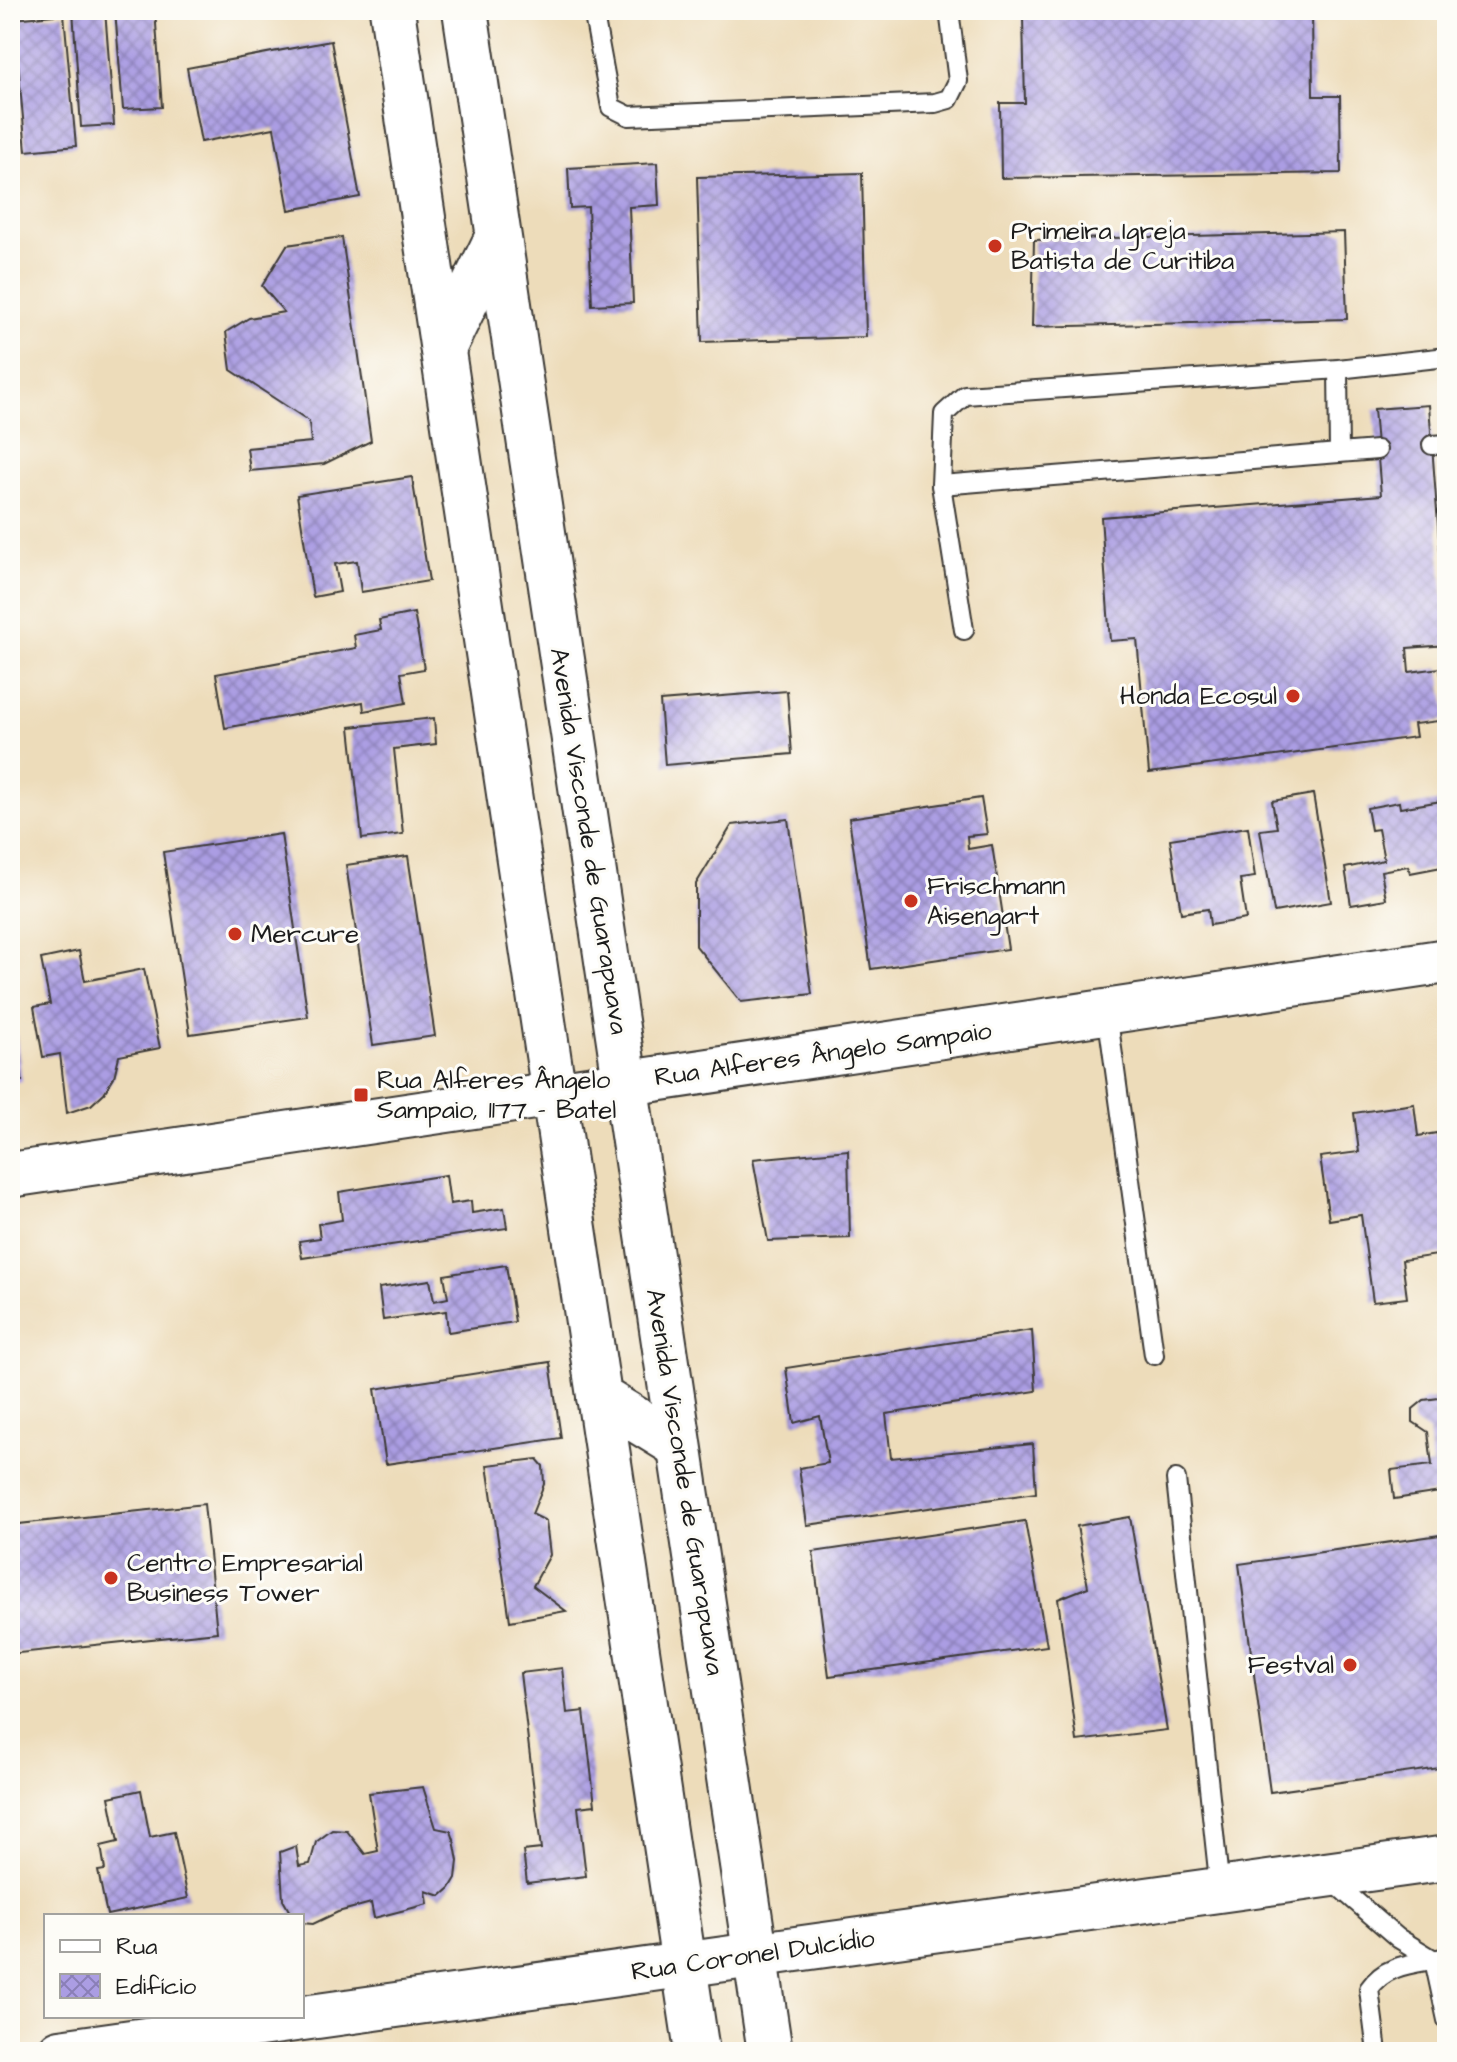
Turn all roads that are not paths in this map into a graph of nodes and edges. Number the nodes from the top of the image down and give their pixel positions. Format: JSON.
{"nodes":[{"id":1,"x":392,"y":10,"type":"edge"},
{"id":2,"x":465,"y":10,"type":"edge"},
{"id":3,"x":593,"y":10,"type":"edge"},
{"id":4,"x":949,"y":10,"type":"edge"},
{"id":5,"x":498,"y":236,"type":"junction"},
{"id":6,"x":443,"y":349,"type":"junction"},
{"id":7,"x":1447,"y":357,"type":"edge"},
{"id":8,"x":1338,"y":369,"type":"junction"},
{"id":9,"x":1377,"y":450,"type":"dead end"},
{"id":10,"x":1339,"y":453,"type":"junction"},
{"id":11,"x":941,"y":485,"type":"junction"},
{"id":12,"x":964,"y":630,"type":"dead end"},
{"id":13,"x":1447,"y":961,"type":"edge"},
{"id":14,"x":1107,"y":1012,"type":"junction"},
{"id":15,"x":625,"y":1084,"type":"junction"},
{"id":16,"x":554,"y":1094,"type":"junction"},
{"id":17,"x":10,"y":1175,"type":"edge"},
{"id":18,"x":1154,"y":1355,"type":"dead end"},
{"id":19,"x":599,"y":1397,"type":"junction"},
{"id":20,"x":679,"y":1446,"type":"junction"},
{"id":21,"x":1176,"y":1479,"type":"dead end"},
{"id":22,"x":1447,"y":1858,"type":"edge"},
{"id":23,"x":1324,"y":1875,"type":"junction"},
{"id":24,"x":1220,"y":1890,"type":"junction"},
{"id":25,"x":756,"y":1955,"type":"junction"},
{"id":26,"x":1440,"y":1959,"type":"edge"},
{"id":27,"x":684,"y":1965,"type":"junction"},
{"id":28,"x":304,"y":2018,"type":"edge"},
{"id":29,"x":304,"y":2018,"type":"edge"},
{"id":30,"x":1447,"y":2020,"type":"edge"},
{"id":31,"x":60,"y":2052,"type":"edge"},
{"id":32,"x":697,"y":2052,"type":"edge"},
{"id":33,"x":770,"y":2052,"type":"edge"},
{"id":34,"x":1377,"y":2052,"type":"edge"}],
"edges":[{"from":1,"to":6,"type":"main road"},
{"from":2,"to":5,"type":"main road","name":"Avenida Visconde de Guarapuava"},
{"from":3,"to":4,"type":"lane"},
{"from":5,"to":6,"type":"main road"},
{"from":5,"to":15,"type":"main road","name":"Avenida Visconde de Guarapuava"},
{"from":6,"to":16,"type":"main road"},
{"from":7,"to":8,"type":"lane"},
{"from":8,"to":10,"type":"lane"},
{"from":8,"to":11,"type":"lane"},
{"from":9,"to":10,"type":"lane"},
{"from":10,"to":11,"type":"lane"},
{"from":11,"to":12,"type":"lane"},
{"from":13,"to":14,"type":"main road","name":"Rua Alferes Ângelo Sampaio"},
{"from":14,"to":15,"type":"main road","name":"Rua Alferes Ângelo Sampaio"},
{"from":14,"to":18,"type":"lane"},
{"from":15,"to":16,"type":"main road","name":"Rua Alferes Ângelo Sampaio"},
{"from":15,"to":20,"type":"main road","name":"Avenida Visconde de Guarapuava"},
{"from":16,"to":17,"type":"main road","name":"Rua Alferes Ângelo Sampaio"},
{"from":16,"to":19,"type":"main road"},
{"from":19,"to":20,"type":"main road"},
{"from":19,"to":27,"type":"main road"},
{"from":20,"to":25,"type":"main road","name":"Avenida Visconde de Guarapuava"},
{"from":21,"to":24,"type":"lane"},
{"from":22,"to":23,"type":"main road","name":"Rua Coronel Dulcídio"},
{"from":23,"to":24,"type":"main road","name":"Rua Coronel Dulcídio"},
{"from":23,"to":26,"type":"lane"},
{"from":24,"to":25,"type":"main road","name":"Rua Coronel Dulcídio"},
{"from":25,"to":27,"type":"main road","name":"Rua Coronel Dulcídio"},
{"from":25,"to":33,"type":"main road","name":"Avenida Visconde de Guarapuava"},
{"from":26,"to":30,"type":"lane"},
{"from":26,"to":34,"type":"lane"},
{"from":27,"to":29,"type":"main road","name":"Rua Coronel Dulcídio"},
{"from":27,"to":32,"type":"main road"},
{"from":28,"to":31,"type":"main road","name":"Rua Coronel Dulcídio"}]}
